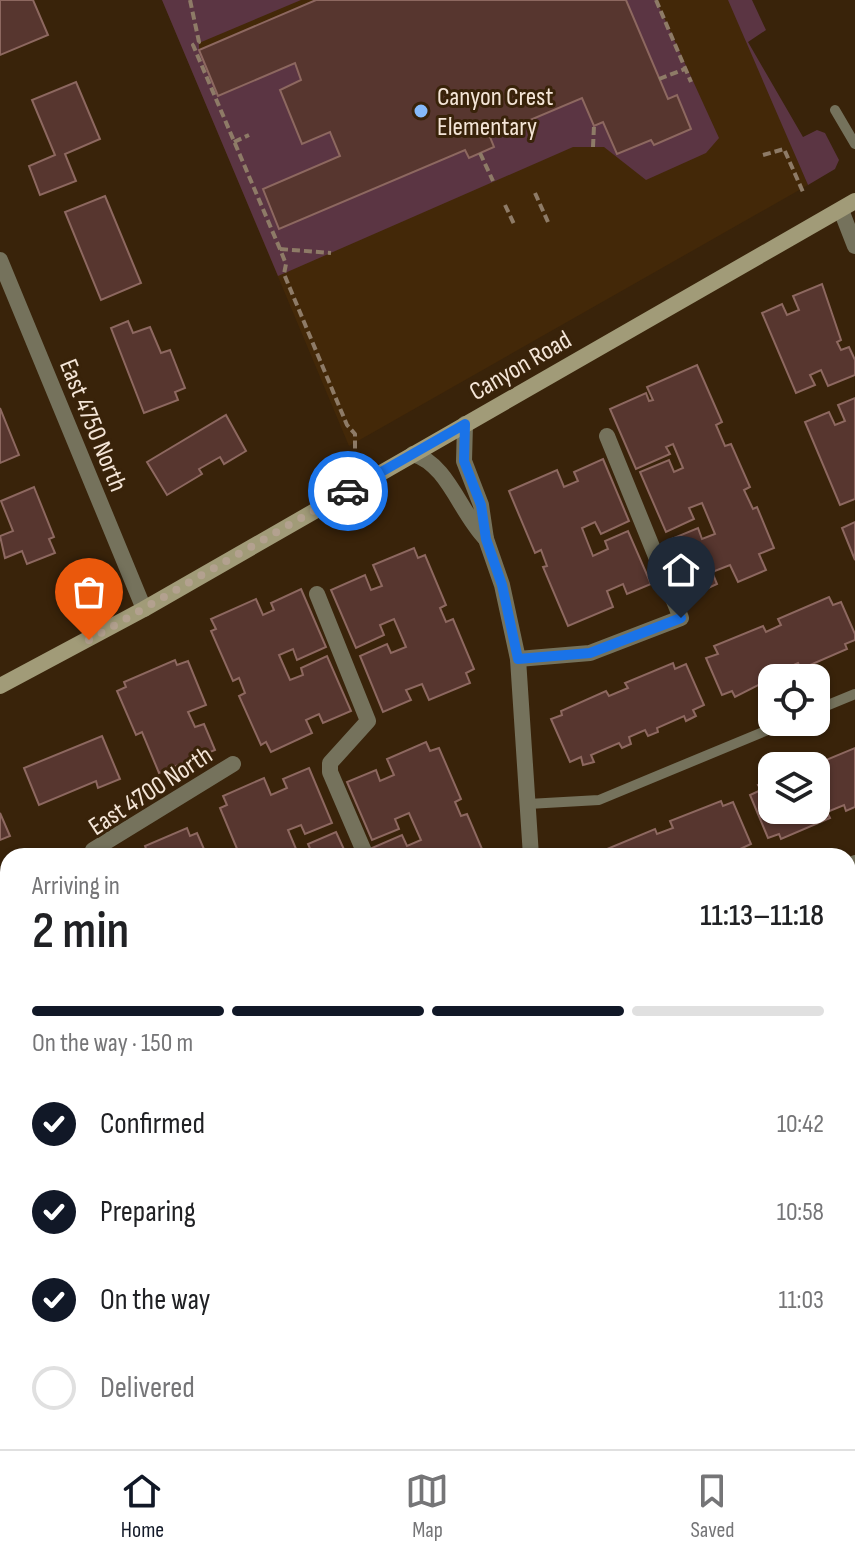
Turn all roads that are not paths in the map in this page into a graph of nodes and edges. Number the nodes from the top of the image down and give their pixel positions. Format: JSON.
{"nodes":[{"id":1,"x":835,"y":110,"type":"dead end"},
{"id":2,"x":855,"y":144,"type":"edge"},
{"id":3,"x":848,"y":206,"type":"edge"},
{"id":4,"x":855,"y":246,"type":"edge"},
{"id":5,"x":0,"y":260,"type":"edge"},
{"id":6,"x":465,"y":424,"type":"junction"},
{"id":7,"x":607,"y":436,"type":"dead end"},
{"id":8,"x":413,"y":454,"type":"junction"},
{"id":9,"x":486,"y":539,"type":"junction"},
{"id":10,"x":317,"y":594,"type":"dead end"},
{"id":11,"x":144,"y":609,"type":"junction"},
{"id":12,"x":518,"y":659,"type":"junction"},
{"id":13,"x":0,"y":686,"type":"edge"},
{"id":14,"x":855,"y":694,"type":"edge"},
{"id":15,"x":830,"y":704,"type":"edge"},
{"id":16,"x":758,"y":734,"type":"edge"},
{"id":17,"x":233,"y":764,"type":"dead end"},
{"id":18,"x":528,"y":804,"type":"junction"},
{"id":19,"x":96,"y":848,"type":"edge"},
{"id":20,"x":363,"y":848,"type":"edge"},
{"id":21,"x":531,"y":848,"type":"edge"}],
"edges":[{"from":1,"to":2,"type":"lane"},
{"from":3,"to":4,"type":"street"},
{"from":3,"to":6,"type":"main road","name":"Canyon Road"},
{"from":5,"to":11,"type":"street","name":"East 4750 North"},
{"from":6,"to":8,"type":"main road","name":"Canyon Road"},
{"from":6,"to":9,"type":"street"},
{"from":7,"to":12,"type":"street"},
{"from":8,"to":9,"type":"street"},
{"from":8,"to":11,"type":"main road","name":"Canyon Road"},
{"from":9,"to":12,"type":"street"},
{"from":10,"to":20,"type":"street"},
{"from":11,"to":13,"type":"main road","name":"Canyon Road"},
{"from":12,"to":18,"type":"street"},
{"from":14,"to":15,"type":"lane"},
{"from":16,"to":18,"type":"lane"},
{"from":17,"to":19,"type":"street","name":"East 4700 North"},
{"from":18,"to":21,"type":"street"}]}
